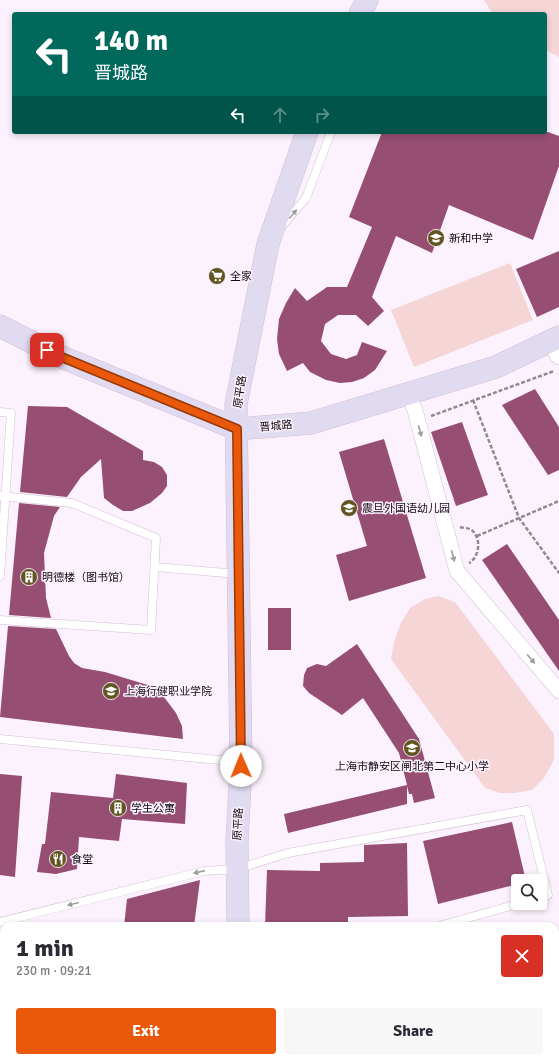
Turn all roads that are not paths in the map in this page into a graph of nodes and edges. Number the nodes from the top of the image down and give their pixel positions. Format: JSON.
{"nodes":[{"id":1,"x":367,"y":0,"type":"edge"},
{"id":2,"x":361,"y":12,"type":"edge"},
{"id":3,"x":307,"y":134,"type":"edge"},
{"id":4,"x":330,"y":134,"type":"edge"},
{"id":5,"x":268,"y":244,"type":"junction"},
{"id":6,"x":0,"y":326,"type":"edge"},
{"id":7,"x":556,"y":345,"type":"edge"},
{"id":8,"x":408,"y":394,"type":"junction"},
{"id":9,"x":0,"y":412,"type":"edge"},
{"id":10,"x":237,"y":429,"type":"junction"},
{"id":11,"x":3,"y":496,"type":"edge"},
{"id":12,"x":155,"y":568,"type":"junction"},
{"id":13,"x":239,"y":574,"type":"junction"},
{"id":14,"x":0,"y":576,"type":"edge"},
{"id":15,"x":0,"y":620,"type":"edge"},
{"id":16,"x":559,"y":691,"type":"edge"},
{"id":17,"x":0,"y":739,"type":"edge"},
{"id":18,"x":241,"y":762,"type":"junction"},
{"id":19,"x":237,"y":869,"type":"junction"},
{"id":20,"x":543,"y":874,"type":"edge"},
{"id":21,"x":511,"y":906,"type":"edge"},
{"id":22,"x":0,"y":922,"type":"edge"},
{"id":23,"x":238,"y":922,"type":"edge"},
{"id":24,"x":453,"y":922,"type":"edge"}],
"edges":[{"from":1,"to":2,"type":"street"},
{"from":3,"to":5,"type":"street","name":"原平路"},
{"from":5,"to":4,"type":"lane","one_way":true},
{"from":5,"to":10,"type":"street","name":"原平路"},
{"from":6,"to":10,"type":"street","name":"晋城路"},
{"from":7,"to":8,"type":"street","name":"晋城路"},
{"from":8,"to":10,"type":"street","name":"晋城路"},
{"from":8,"to":16,"type":"street","one_way":true},
{"from":9,"to":11,"type":"lane"},
{"from":10,"to":13,"type":"street","name":"原平路"},
{"from":11,"to":12,"type":"lane"},
{"from":11,"to":14,"type":"lane"},
{"from":12,"to":13,"type":"lane"},
{"from":12,"to":15,"type":"lane"},
{"from":13,"to":18,"type":"street","name":"原平路"},
{"from":17,"to":18,"type":"lane"},
{"from":18,"to":19,"type":"street","name":"原平路"},
{"from":19,"to":20,"type":"lane"},
{"from":19,"to":22,"type":"lane","one_way":true},
{"from":19,"to":23,"type":"street","name":"原平路"},
{"from":21,"to":24,"type":"lane"}]}
